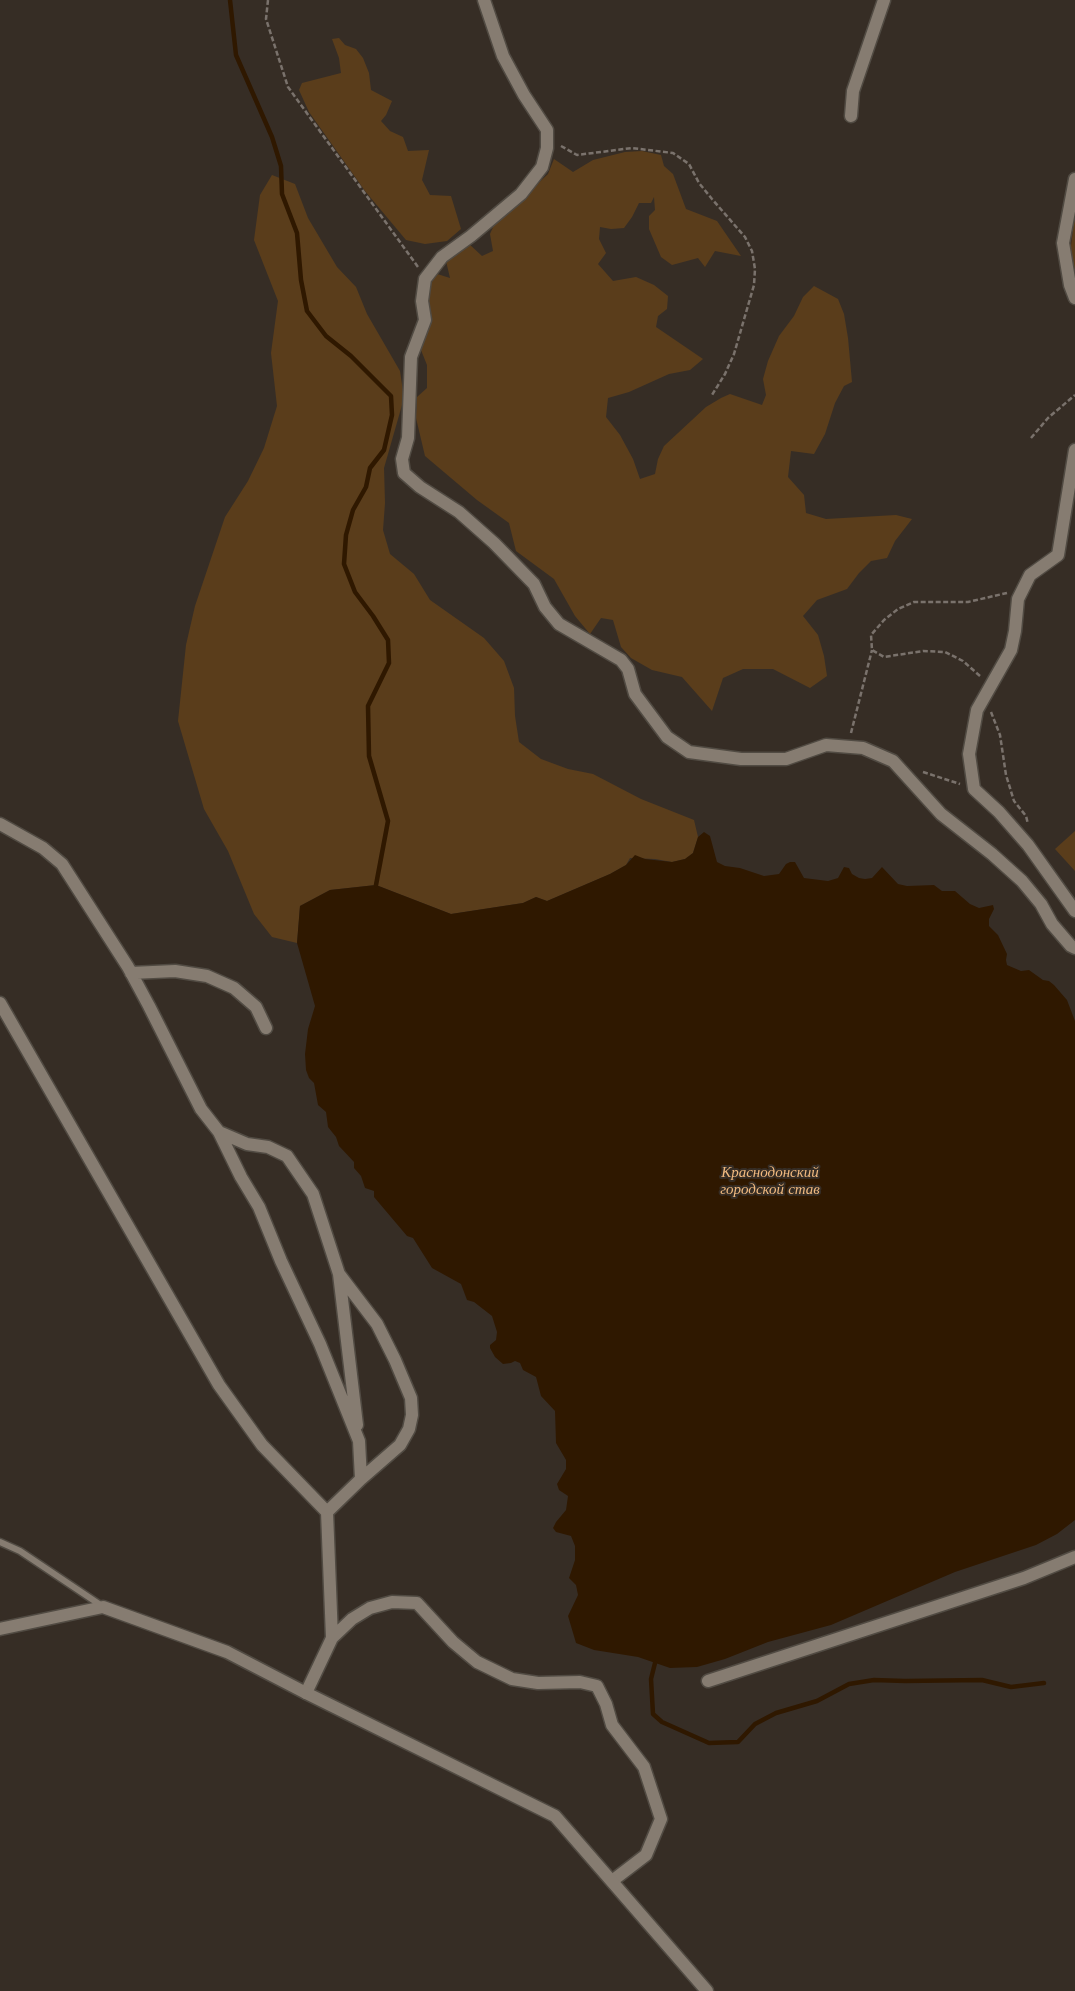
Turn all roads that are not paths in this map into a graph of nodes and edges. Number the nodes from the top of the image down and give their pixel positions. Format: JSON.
{"nodes":[{"id":1,"x":484,"y":0,"type":"edge"},
{"id":2,"x":884,"y":0,"type":"edge"},
{"id":3,"x":850,"y":116,"type":"dead end"},
{"id":4,"x":1075,"y":179,"type":"edge"},
{"id":5,"x":1075,"y":298,"type":"edge"},
{"id":6,"x":1075,"y":450,"type":"edge"},
{"id":7,"x":0,"y":824,"type":"edge"},
{"id":8,"x":1075,"y":911,"type":"edge"},
{"id":9,"x":1075,"y":948,"type":"edge"},
{"id":10,"x":131,"y":973,"type":"junction"},
{"id":11,"x":0,"y":1003,"type":"edge"},
{"id":12,"x":266,"y":1028,"type":"dead end"},
{"id":13,"x":219,"y":1132,"type":"junction"},
{"id":14,"x":339,"y":1274,"type":"junction"},
{"id":15,"x":359,"y":1441,"type":"junction"},
{"id":16,"x":361,"y":1479,"type":"junction"},
{"id":17,"x":327,"y":1512,"type":"junction"},
{"id":18,"x":0,"y":1542,"type":"edge"},
{"id":19,"x":1075,"y":1557,"type":"edge"},
{"id":20,"x":103,"y":1607,"type":"junction"},
{"id":21,"x":0,"y":1630,"type":"edge"},
{"id":22,"x":332,"y":1638,"type":"junction"},
{"id":23,"x":708,"y":1681,"type":"dead end"},
{"id":24,"x":306,"y":1693,"type":"junction"},
{"id":25,"x":612,"y":1881,"type":"junction"},
{"id":26,"x":706,"y":1991,"type":"edge"}],
"edges":[{"from":1,"to":9,"type":"street"},
{"from":2,"to":3,"type":"street"},
{"from":4,"to":5,"type":"street"},
{"from":6,"to":8,"type":"street"},
{"from":7,"to":10,"type":"street"},
{"from":10,"to":12,"type":"street"},
{"from":10,"to":13,"type":"street"},
{"from":11,"to":17,"type":"street"},
{"from":13,"to":14,"type":"street"},
{"from":13,"to":15,"type":"street"},
{"from":14,"to":15,"type":"street"},
{"from":14,"to":16,"type":"street"},
{"from":15,"to":16,"type":"street"},
{"from":16,"to":17,"type":"street"},
{"from":17,"to":22,"type":"street"},
{"from":18,"to":20,"type":"lane"},
{"from":19,"to":23,"type":"street"},
{"from":20,"to":21,"type":"street"},
{"from":20,"to":24,"type":"street"},
{"from":22,"to":24,"type":"street"},
{"from":22,"to":25,"type":"street"},
{"from":24,"to":25,"type":"street"},
{"from":25,"to":26,"type":"street"}]}
